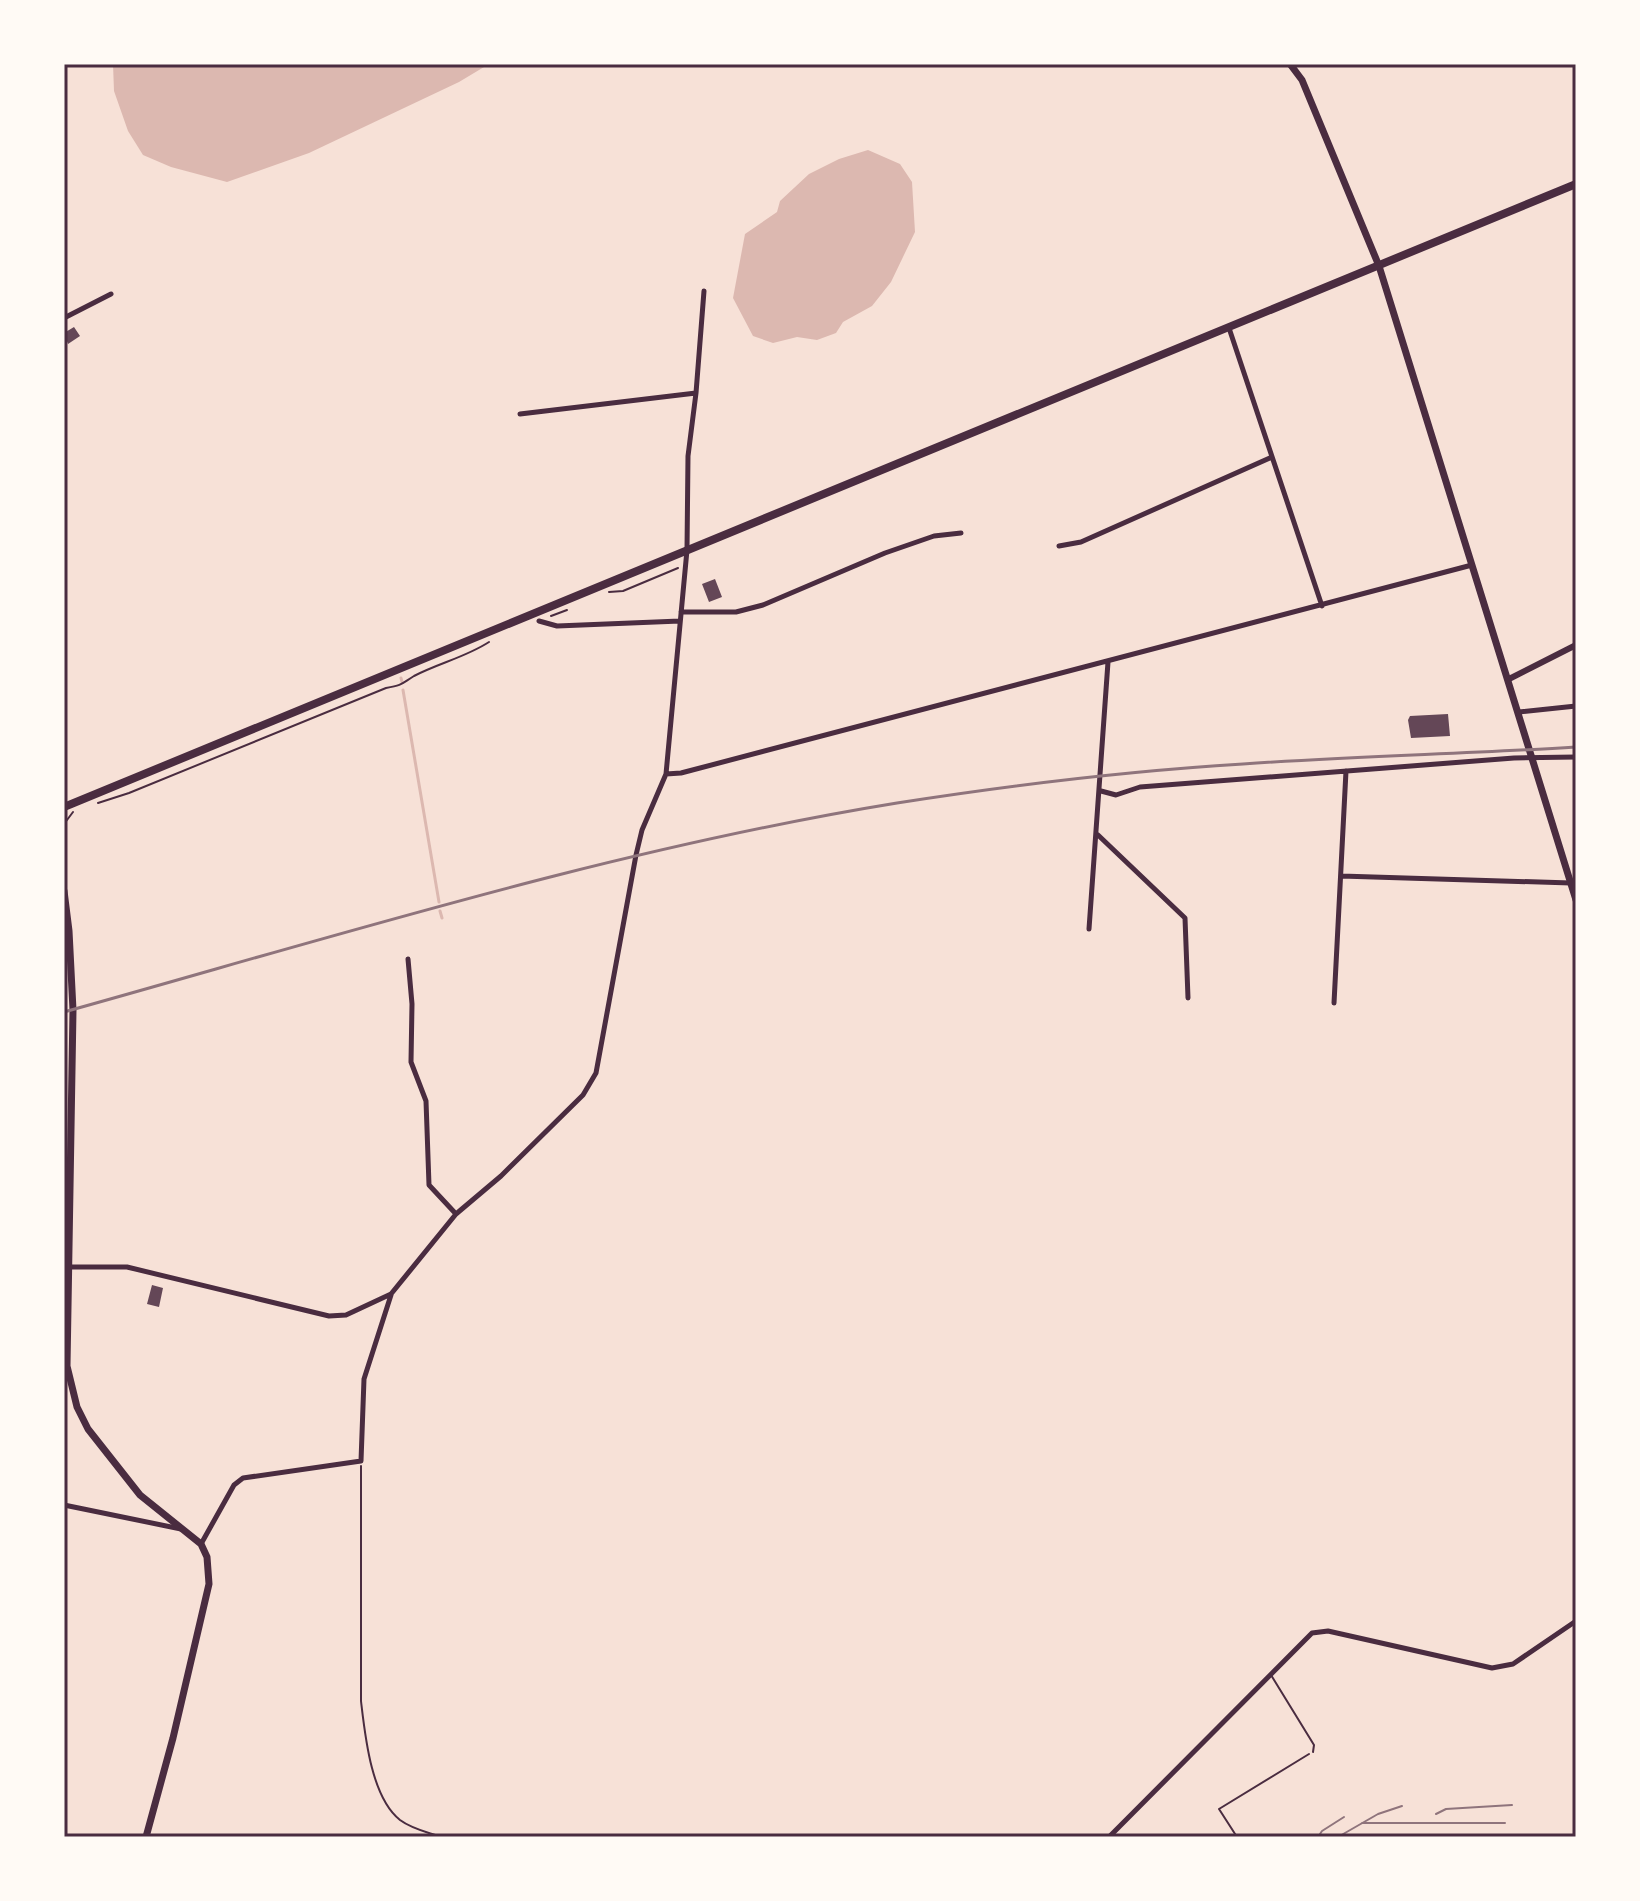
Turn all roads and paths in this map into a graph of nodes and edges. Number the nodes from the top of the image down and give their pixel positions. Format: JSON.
{"nodes":[{"id":1,"x":1290,"y":64,"type":"edge"},
{"id":2,"x":1576,"y":184,"type":"edge"},
{"id":3,"x":1379,"y":266,"type":"junction"},
{"id":4,"x":704,"y":291,"type":"dead end"},
{"id":5,"x":111,"y":294,"type":"dead end"},
{"id":6,"x":64,"y":318,"type":"edge"},
{"id":7,"x":1228,"y":327,"type":"junction"},
{"id":8,"x":696,"y":393,"type":"junction"},
{"id":9,"x":520,"y":414,"type":"dead end"},
{"id":10,"x":1272,"y":457,"type":"junction"},
{"id":11,"x":961,"y":533,"type":"dead end"},
{"id":12,"x":1059,"y":546,"type":"dead end"},
{"id":13,"x":687,"y":550,"type":"junction"},
{"id":14,"x":685,"y":565,"type":"junction"},
{"id":15,"x":1472,"y":565,"type":"junction"},
{"id":16,"x":604,"y":592,"type":"dead end"},
{"id":17,"x":572,"y":605,"type":"dead end"},
{"id":18,"x":1322,"y":606,"type":"junction"},
{"id":19,"x":681,"y":612,"type":"junction"},
{"id":20,"x":539,"y":621,"type":"joint"},
{"id":21,"x":680,"y":621,"type":"junction"},
{"id":22,"x":491,"y":640,"type":"dead end"},
{"id":23,"x":1576,"y":645,"type":"edge"},
{"id":24,"x":1108,"y":662,"type":"junction"},
{"id":25,"x":1509,"y":679,"type":"junction"},
{"id":26,"x":1576,"y":706,"type":"edge"},
{"id":27,"x":1519,"y":712,"type":"junction"},
{"id":28,"x":1576,"y":757,"type":"edge"},
{"id":29,"x":1533,"y":760,"type":"junction"},
{"id":30,"x":1346,"y":771,"type":"junction"},
{"id":31,"x":666,"y":774,"type":"junction"},
{"id":32,"x":1101,"y":791,"type":"junction"},
{"id":33,"x":88,"y":806,"type":"dead end"},
{"id":34,"x":64,"y":807,"type":"edge"},
{"id":35,"x":80,"y":809,"type":"dead end"},
{"id":36,"x":64,"y":824,"type":"edge"},
{"id":37,"x":1098,"y":835,"type":"junction"},
{"id":38,"x":1341,"y":876,"type":"junction"},
{"id":39,"x":1571,"y":883,"type":"junction"},
{"id":40,"x":64,"y":891,"type":"edge"},
{"id":41,"x":1576,"y":900,"type":"edge"},
{"id":42,"x":1089,"y":929,"type":"dead end"},
{"id":43,"x":408,"y":959,"type":"dead end"},
{"id":44,"x":1188,"y":998,"type":"dead end"},
{"id":45,"x":1334,"y":1003,"type":"dead end"},
{"id":46,"x":68,"y":1031,"type":"edge"},
{"id":47,"x":456,"y":1214,"type":"junction"},
{"id":48,"x":67,"y":1267,"type":"edge"},
{"id":49,"x":391,"y":1294,"type":"junction"},
{"id":50,"x":361,"y":1461,"type":"junction"},
{"id":51,"x":64,"y":1505,"type":"edge"},
{"id":52,"x":185,"y":1530,"type":"junction"},
{"id":53,"x":201,"y":1544,"type":"junction"},
{"id":54,"x":1576,"y":1621,"type":"edge"},
{"id":55,"x":1270,"y":1674,"type":"junction"},
{"id":56,"x":1313,"y":1752,"type":"joint"},
{"id":57,"x":146,"y":1837,"type":"edge"},
{"id":58,"x":441,"y":1837,"type":"edge"},
{"id":59,"x":1109,"y":1837,"type":"edge"},
{"id":60,"x":1237,"y":1837,"type":"edge"}],
"edges":[{"from":1,"to":3,"type":"main road"},
{"from":2,"to":3,"type":"main road"},
{"from":3,"to":7,"type":"main road"},
{"from":3,"to":15,"type":"main road"},
{"from":4,"to":8,"type":"street"},
{"from":5,"to":6,"type":"street"},
{"from":7,"to":10,"type":"street"},
{"from":7,"to":13,"type":"main road"},
{"from":8,"to":9,"type":"street"},
{"from":8,"to":13,"type":"street"},
{"from":10,"to":12,"type":"street"},
{"from":10,"to":18,"type":"street"},
{"from":11,"to":19,"type":"street"},
{"from":13,"to":14,"type":"street"},
{"from":13,"to":34,"type":"main road"},
{"from":14,"to":16,"type":"path"},
{"from":14,"to":19,"type":"street"},
{"from":15,"to":18,"type":"street"},
{"from":15,"to":25,"type":"main road"},
{"from":17,"to":20,"type":"path"},
{"from":18,"to":24,"type":"street"},
{"from":19,"to":21,"type":"street"},
{"from":20,"to":21,"type":"street"},
{"from":21,"to":31,"type":"street"},
{"from":22,"to":33,"type":"path"},
{"from":23,"to":25,"type":"street"},
{"from":24,"to":31,"type":"street"},
{"from":24,"to":32,"type":"street"},
{"from":25,"to":27,"type":"main road"},
{"from":26,"to":27,"type":"street"},
{"from":27,"to":29,"type":"main road"},
{"from":28,"to":29,"type":"street"},
{"from":29,"to":30,"type":"street"},
{"from":29,"to":39,"type":"main road"},
{"from":30,"to":32,"type":"street"},
{"from":30,"to":38,"type":"street"},
{"from":31,"to":47,"type":"street"},
{"from":32,"to":37,"type":"street"},
{"from":35,"to":36,"type":"path"},
{"from":37,"to":42,"type":"street"},
{"from":37,"to":44,"type":"street"},
{"from":38,"to":39,"type":"street"},
{"from":38,"to":45,"type":"street"},
{"from":39,"to":41,"type":"main road"},
{"from":40,"to":46,"type":"main road"},
{"from":43,"to":47,"type":"street"},
{"from":46,"to":48,"type":"main road"},
{"from":47,"to":49,"type":"street"},
{"from":48,"to":49,"type":"street"},
{"from":48,"to":52,"type":"main road"},
{"from":49,"to":50,"type":"street"},
{"from":50,"to":53,"type":"street"},
{"from":50,"to":58,"type":"path"},
{"from":51,"to":52,"type":"street"},
{"from":52,"to":53,"type":"main road"},
{"from":53,"to":57,"type":"main road"},
{"from":54,"to":55,"type":"street"},
{"from":55,"to":56,"type":"lane"},
{"from":55,"to":59,"type":"street"},
{"from":56,"to":60,"type":"path"}]}
